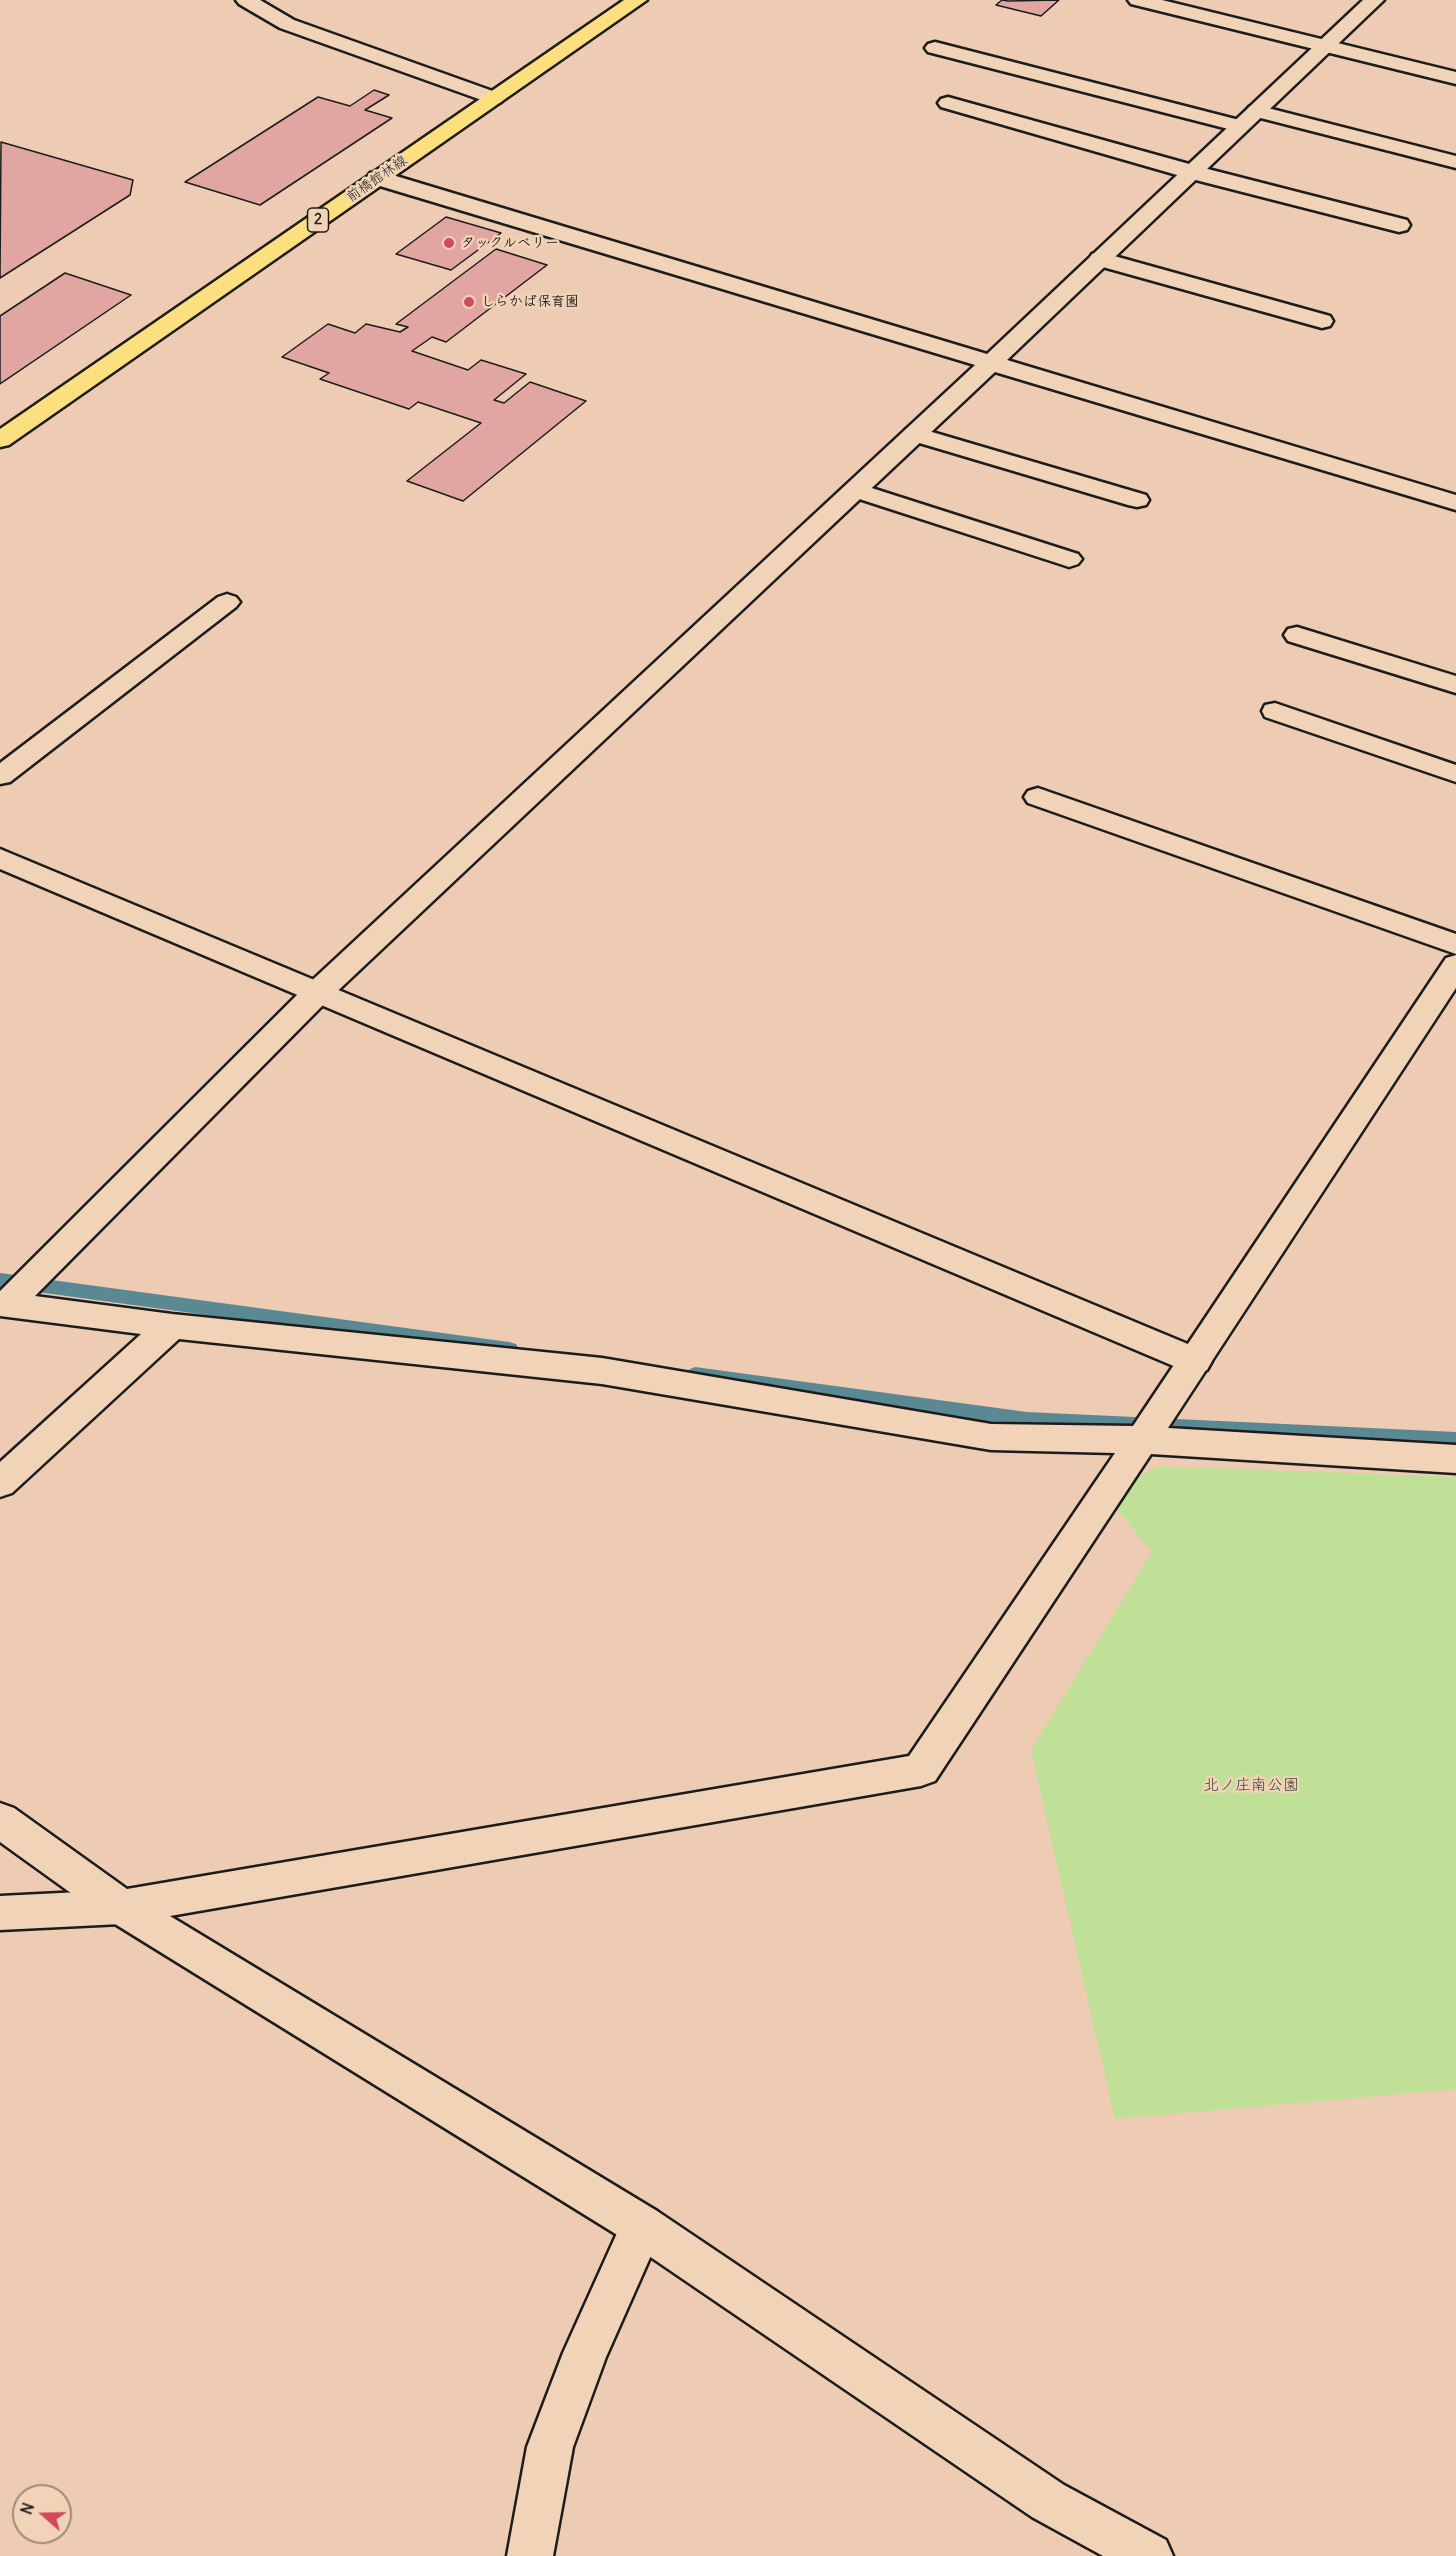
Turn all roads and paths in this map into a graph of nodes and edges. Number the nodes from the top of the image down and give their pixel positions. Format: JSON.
{"nodes":[{"id":1,"x":246,"y":0,"type":"edge"},
{"id":2,"x":637,"y":0,"type":"edge"},
{"id":3,"x":1138,"y":0,"type":"edge"},
{"id":4,"x":1374,"y":0,"type":"edge"},
{"id":5,"x":1324,"y":47,"type":"junction"},
{"id":6,"x":935,"y":48,"type":"dead end"},
{"id":7,"x":1456,"y":78,"type":"edge"},
{"id":8,"x":494,"y":98,"type":"junction"},
{"id":9,"x":948,"y":103,"type":"dead end"},
{"id":10,"x":1256,"y":111,"type":"junction"},
{"id":11,"x":1240,"y":126,"type":"junction"},
{"id":12,"x":1456,"y":162,"type":"edge"},
{"id":13,"x":1192,"y":172,"type":"junction"},
{"id":14,"x":378,"y":178,"type":"junction"},
{"id":15,"x":1399,"y":225,"type":"dead end"},
{"id":16,"x":1100,"y":259,"type":"junction"},
{"id":17,"x":1322,"y":321,"type":"dead end"},
{"id":18,"x":991,"y":363,"type":"junction"},
{"id":19,"x":915,"y":434,"type":"junction"},
{"id":20,"x":0,"y":440,"type":"edge"},
{"id":21,"x":856,"y":490,"type":"junction"},
{"id":22,"x":1137,"y":500,"type":"dead end"},
{"id":23,"x":1456,"y":503,"type":"edge"},
{"id":24,"x":1069,"y":559,"type":"dead end"},
{"id":25,"x":226,"y":602,"type":"dead end"},
{"id":26,"x":1297,"y":635,"type":"dead end"},
{"id":27,"x":1456,"y":685,"type":"edge"},
{"id":28,"x":1275,"y":711,"type":"dead end"},
{"id":29,"x":1456,"y":774,"type":"edge"},
{"id":30,"x":0,"y":776,"type":"edge"},
{"id":31,"x":1038,"y":797,"type":"dead end"},
{"id":32,"x":0,"y":858,"type":"edge"},
{"id":33,"x":1456,"y":944,"type":"edge"},
{"id":34,"x":1456,"y":965,"type":"edge"},
{"id":35,"x":317,"y":993,"type":"junction"},
{"id":36,"x":3,"y":1304,"type":"edge"},
{"id":37,"x":172,"y":1326,"type":"junction"},
{"id":38,"x":1195,"y":1361,"type":"junction"},
{"id":39,"x":1141,"y":1440,"type":"junction"},
{"id":40,"x":1456,"y":1459,"type":"edge"},
{"id":41,"x":0,"y":1484,"type":"edge"},
{"id":42,"x":0,"y":1821,"type":"edge"},
{"id":43,"x":121,"y":1907,"type":"junction"},
{"id":44,"x":0,"y":1912,"type":"edge"},
{"id":45,"x":642,"y":2226,"type":"junction"},
{"id":46,"x":530,"y":2556,"type":"edge"},
{"id":47,"x":1150,"y":2556,"type":"edge"}],
"edges":[{"from":1,"to":8,"type":"street"},
{"from":2,"to":8,"type":"main road","name":"前橋館林線","number":"2"},
{"from":3,"to":5,"type":"street"},
{"from":4,"to":5,"type":"street"},
{"from":5,"to":7,"type":"street"},
{"from":5,"to":10,"type":"street"},
{"from":6,"to":11,"type":"street"},
{"from":8,"to":14,"type":"main road","name":"前橋館林線","number":"2"},
{"from":9,"to":13,"type":"street"},
{"from":10,"to":11,"type":"street"},
{"from":10,"to":12,"type":"street"},
{"from":11,"to":13,"type":"street"},
{"from":13,"to":15,"type":"street"},
{"from":13,"to":16,"type":"street"},
{"from":14,"to":18,"type":"street"},
{"from":14,"to":20,"type":"main road","name":"前橋館林線","number":"2"},
{"from":16,"to":17,"type":"street"},
{"from":16,"to":18,"type":"street"},
{"from":18,"to":19,"type":"street"},
{"from":18,"to":23,"type":"street"},
{"from":19,"to":21,"type":"street"},
{"from":19,"to":22,"type":"street"},
{"from":21,"to":24,"type":"street"},
{"from":21,"to":35,"type":"street"},
{"from":25,"to":30,"type":"street"},
{"from":26,"to":27,"type":"street"},
{"from":28,"to":29,"type":"street"},
{"from":31,"to":33,"type":"street"},
{"from":32,"to":35,"type":"street"},
{"from":34,"to":38,"type":"street"},
{"from":35,"to":36,"type":"street"},
{"from":35,"to":38,"type":"street"},
{"from":36,"to":37,"type":"street"},
{"from":37,"to":39,"type":"street"},
{"from":37,"to":41,"type":"street"},
{"from":38,"to":39,"type":"street"},
{"from":39,"to":40,"type":"street"},
{"from":39,"to":43,"type":"street"},
{"from":42,"to":43,"type":"street"},
{"from":43,"to":44,"type":"street"},
{"from":43,"to":45,"type":"street"},
{"from":45,"to":46,"type":"street"},
{"from":45,"to":47,"type":"street"}]}
